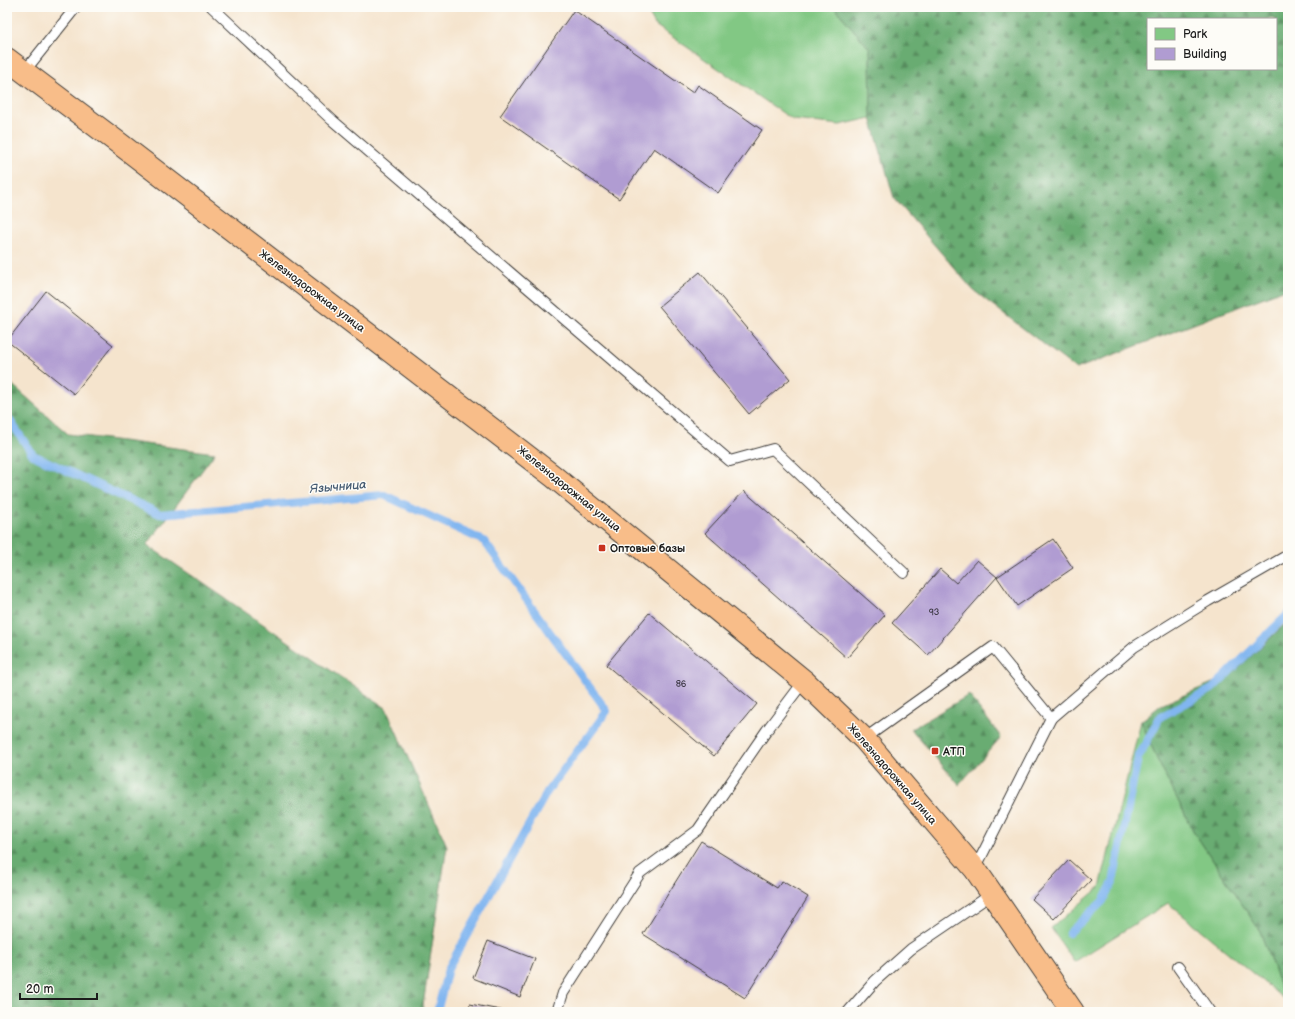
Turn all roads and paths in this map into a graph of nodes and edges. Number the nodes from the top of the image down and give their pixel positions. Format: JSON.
{"nodes":[{"id":1,"x":76,"y":7,"type":"edge"},
{"id":2,"x":212,"y":7,"type":"edge"},
{"id":3,"x":7,"y":59,"type":"edge"},
{"id":4,"x":24,"y":72,"type":"junction"},
{"id":5,"x":1288,"y":555,"type":"edge"},
{"id":6,"x":904,"y":573,"type":"dead end"},
{"id":7,"x":804,"y":681,"type":"junction"},
{"id":8,"x":1051,"y":718,"type":"junction"},
{"id":9,"x":864,"y":739,"type":"junction"},
{"id":10,"x":975,"y":869,"type":"junction"},
{"id":11,"x":992,"y":894,"type":"junction"},
{"id":12,"x":1178,"y":967,"type":"dead end"},
{"id":13,"x":557,"y":1012,"type":"edge"},
{"id":14,"x":848,"y":1012,"type":"edge"},
{"id":15,"x":1073,"y":1012,"type":"edge"},
{"id":16,"x":1210,"y":1012,"type":"edge"}],
"edges":[{"from":1,"to":4,"type":"lane"},
{"from":2,"to":6,"type":"lane"},
{"from":3,"to":4,"type":"highway","name":"Железнодорожная улица"},
{"from":4,"to":7,"type":"highway","name":"Железнодорожная улица"},
{"from":5,"to":8,"type":"lane"},
{"from":7,"to":9,"type":"highway","name":"Железнодорожная улица"},
{"from":7,"to":13,"type":"lane"},
{"from":8,"to":9,"type":"lane"},
{"from":8,"to":10,"type":"lane"},
{"from":9,"to":10,"type":"highway","name":"Железнодорожная улица"},
{"from":10,"to":11,"type":"highway","name":"Железнодорожная улица"},
{"from":11,"to":14,"type":"lane"},
{"from":11,"to":15,"type":"highway","name":"Железнодорожная улица"},
{"from":12,"to":16,"type":"lane"}]}
